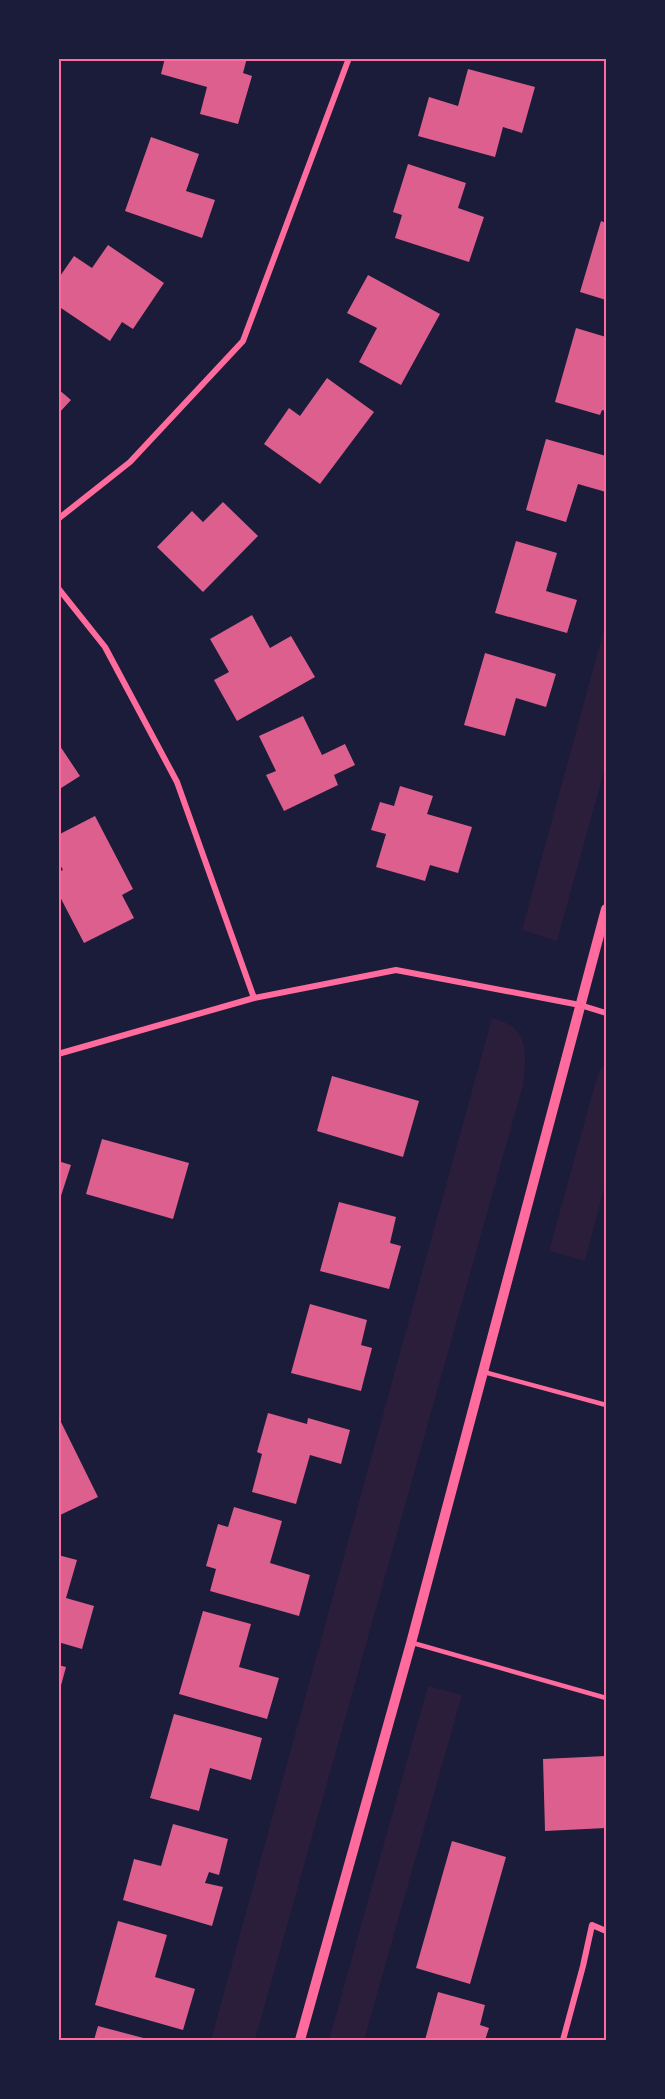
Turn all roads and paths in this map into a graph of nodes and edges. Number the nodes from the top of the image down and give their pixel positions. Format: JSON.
{"nodes":[{"id":1,"x":349,"y":58,"type":"edge"},
{"id":2,"x":58,"y":519,"type":"edge"},
{"id":3,"x":58,"y":588,"type":"edge"},
{"id":4,"x":606,"y":909,"type":"edge"},
{"id":5,"x":254,"y":998,"type":"junction"},
{"id":6,"x":580,"y":1005,"type":"junction"},
{"id":7,"x":606,"y":1013,"type":"edge"},
{"id":8,"x":58,"y":1054,"type":"edge"},
{"id":9,"x":484,"y":1372,"type":"junction"},
{"id":10,"x":606,"y":1405,"type":"edge"},
{"id":11,"x":411,"y":1643,"type":"junction"},
{"id":12,"x":606,"y":1698,"type":"edge"},
{"id":13,"x":606,"y":1931,"type":"edge"},
{"id":14,"x":300,"y":2040,"type":"edge"},
{"id":15,"x":563,"y":2040,"type":"edge"}],
"edges":[{"from":1,"to":2,"type":"street"},
{"from":3,"to":5,"type":"street"},
{"from":4,"to":6,"type":"street"},
{"from":5,"to":6,"type":"street"},
{"from":5,"to":8,"type":"street"},
{"from":6,"to":7,"type":"street"},
{"from":6,"to":9,"type":"street"},
{"from":9,"to":10,"type":"lane"},
{"from":9,"to":11,"type":"street"},
{"from":11,"to":12,"type":"lane"},
{"from":11,"to":14,"type":"street"},
{"from":13,"to":15,"type":"street"}]}
